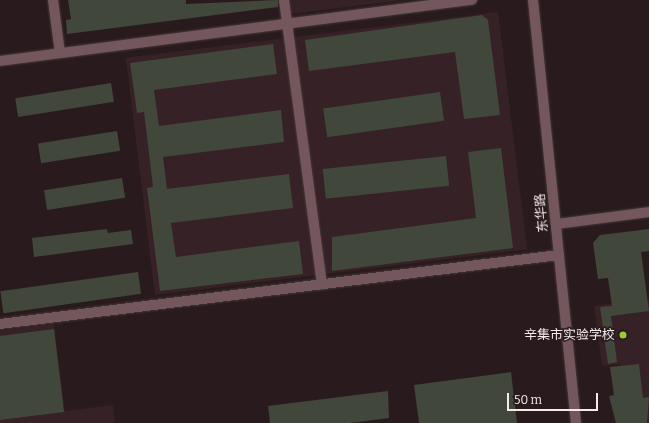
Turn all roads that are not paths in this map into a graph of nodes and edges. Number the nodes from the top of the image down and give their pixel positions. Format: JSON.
{"nodes":[{"id":1,"x":53,"y":0,"type":"edge"},
{"id":2,"x":284,"y":0,"type":"edge"},
{"id":3,"x":472,"y":0,"type":"edge"},
{"id":4,"x":532,"y":0,"type":"edge"},
{"id":5,"x":287,"y":24,"type":"junction"},
{"id":6,"x":60,"y":53,"type":"junction"},
{"id":7,"x":0,"y":60,"type":"edge"},
{"id":8,"x":649,"y":212,"type":"edge"},
{"id":9,"x":557,"y":224,"type":"junction"},
{"id":10,"x":560,"y":255,"type":"junction"},
{"id":11,"x":322,"y":284,"type":"junction"},
{"id":12,"x":0,"y":324,"type":"edge"},
{"id":13,"x":576,"y":423,"type":"edge"}],
"edges":[{"from":1,"to":6,"type":"street"},
{"from":2,"to":5,"type":"street"},
{"from":3,"to":5,"type":"street"},
{"from":4,"to":9,"type":"street","name":"东华路"},
{"from":5,"to":6,"type":"street"},
{"from":5,"to":11,"type":"street"},
{"from":6,"to":7,"type":"street"},
{"from":8,"to":9,"type":"street"},
{"from":9,"to":10,"type":"street","name":"东华路"},
{"from":10,"to":11,"type":"street"},
{"from":10,"to":13,"type":"street","name":"东华路"},
{"from":11,"to":12,"type":"street"}]}
